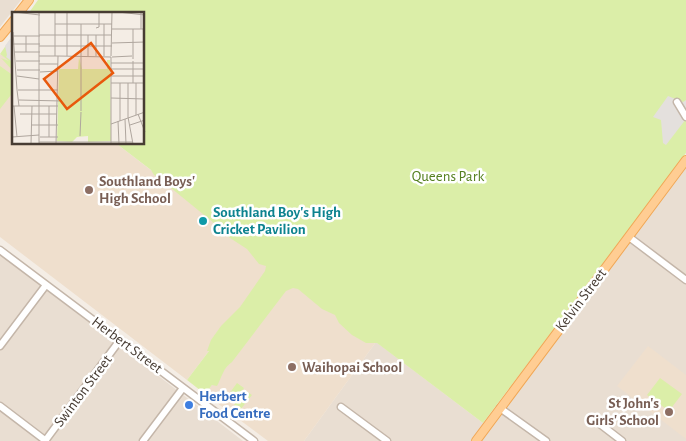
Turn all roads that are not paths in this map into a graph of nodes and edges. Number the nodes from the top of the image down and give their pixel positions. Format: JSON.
{"nodes":[{"id":1,"x":29,"y":0,"type":"edge"},
{"id":2,"x":20,"y":12,"type":"edge"},
{"id":3,"x":12,"y":22,"type":"edge"},
{"id":4,"x":0,"y":37,"type":"edge"},
{"id":5,"x":677,"y":102,"type":"dead end"},
{"id":6,"x":686,"y":117,"type":"edge"},
{"id":7,"x":686,"y":160,"type":"edge"},
{"id":8,"x":628,"y":237,"type":"junction"},
{"id":9,"x":0,"y":250,"type":"edge"},
{"id":10,"x":686,"y":280,"type":"edge"},
{"id":11,"x":46,"y":284,"type":"junction"},
{"id":12,"x":120,"y":340,"type":"junction"},
{"id":13,"x":0,"y":346,"type":"edge"},
{"id":14,"x":183,"y":388,"type":"junction"},
{"id":15,"x":0,"y":406,"type":"edge"},
{"id":16,"x":341,"y":407,"type":"dead end"},
{"id":17,"x":500,"y":408,"type":"junction"},
{"id":18,"x":596,"y":421,"type":"dead end"},
{"id":19,"x":45,"y":441,"type":"edge"},
{"id":20,"x":143,"y":441,"type":"edge"},
{"id":21,"x":254,"y":441,"type":"edge"},
{"id":22,"x":387,"y":441,"type":"edge"},
{"id":23,"x":476,"y":441,"type":"edge"},
{"id":24,"x":546,"y":441,"type":"edge"},
{"id":25,"x":622,"y":441,"type":"edge"}],
"edges":[{"from":1,"to":2,"type":"main road"},
{"from":3,"to":4,"type":"main road"},
{"from":5,"to":6,"type":"street"},
{"from":7,"to":8,"type":"main road","name":"Kelvin Street"},
{"from":8,"to":10,"type":"street"},
{"from":8,"to":17,"type":"main road","name":"Kelvin Street"},
{"from":9,"to":11,"type":"street","name":"Herbert Street"},
{"from":11,"to":12,"type":"street","name":"Herbert Street"},
{"from":11,"to":13,"type":"street"},
{"from":12,"to":14,"type":"street","name":"Herbert Street"},
{"from":12,"to":19,"type":"street","name":"Swinton Street"},
{"from":14,"to":20,"type":"street"},
{"from":14,"to":21,"type":"street","name":"Herbert Street"},
{"from":15,"to":19,"type":"street"},
{"from":16,"to":22,"type":"street"},
{"from":17,"to":23,"type":"main road","name":"Kelvin Street"},
{"from":17,"to":24,"type":"street"},
{"from":18,"to":25,"type":"street"}]}
